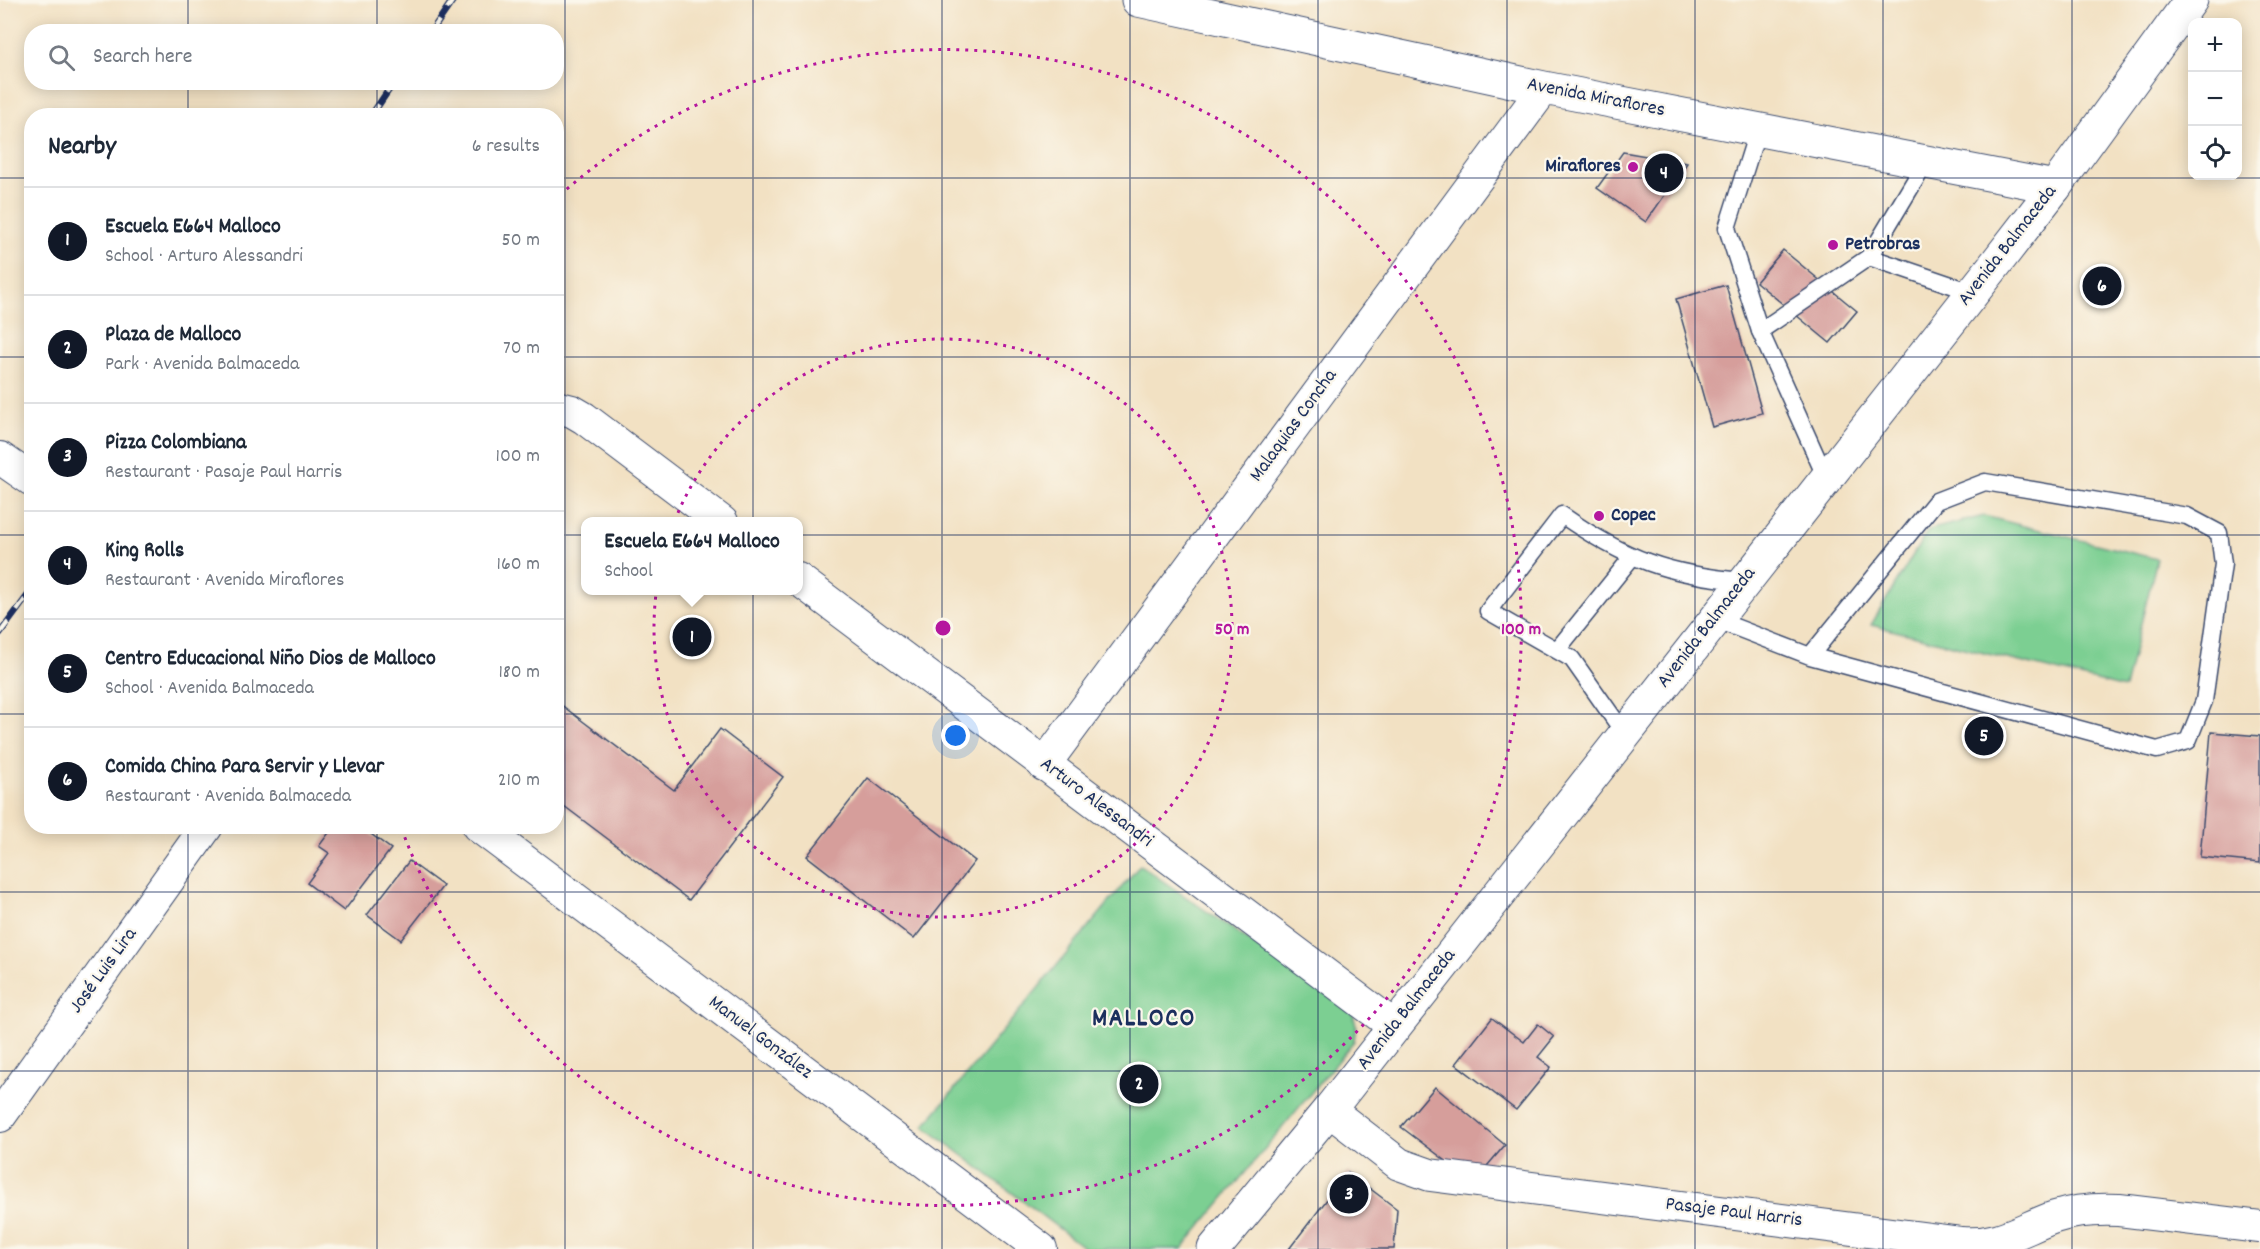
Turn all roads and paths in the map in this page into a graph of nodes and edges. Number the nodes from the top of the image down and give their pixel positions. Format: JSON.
{"nodes":[{"id":1,"x":1138,"y":0,"type":"edge"},
{"id":2,"x":2191,"y":0,"type":"edge"},
{"id":3,"x":1178,"y":4,"type":"edge"},
{"id":4,"x":1544,"y":88,"type":"junction"},
{"id":5,"x":1758,"y":129,"type":"junction"},
{"id":6,"x":1926,"y":162,"type":"junction"},
{"id":7,"x":2055,"y":187,"type":"junction"},
{"id":8,"x":1869,"y":257,"type":"junction"},
{"id":9,"x":1972,"y":292,"type":"junction"},
{"id":10,"x":1761,"y":331,"type":"junction"},
{"id":11,"x":564,"y":409,"type":"edge"},
{"id":12,"x":0,"y":458,"type":"edge"},
{"id":13,"x":24,"y":474,"type":"edge"},
{"id":14,"x":1826,"y":478,"type":"junction"},
{"id":15,"x":715,"y":517,"type":"edge"},
{"id":16,"x":1632,"y":557,"type":"junction"},
{"id":17,"x":1744,"y":581,"type":"junction"},
{"id":18,"x":803,"y":583,"type":"edge"},
{"id":19,"x":1714,"y":619,"type":"junction"},
{"id":20,"x":1557,"y":650,"type":"junction"},
{"id":21,"x":1810,"y":656,"type":"junction"},
{"id":22,"x":1624,"y":733,"type":"junction"},
{"id":23,"x":1044,"y":765,"type":"junction"},
{"id":24,"x":201,"y":834,"type":"edge"},
{"id":25,"x":489,"y":834,"type":"edge"},
{"id":26,"x":1394,"y":1026,"type":"junction"},
{"id":27,"x":1329,"y":1110,"type":"junction"},
{"id":28,"x":0,"y":1116,"type":"edge"},
{"id":29,"x":2260,"y":1227,"type":"edge"},
{"id":30,"x":1041,"y":1249,"type":"edge"},
{"id":31,"x":1214,"y":1249,"type":"edge"}],
"edges":[{"from":1,"to":3,"type":"main road","name":"Avenida Miraflores"},
{"from":2,"to":7,"type":"main road","name":"Avenida Balmaceda"},
{"from":3,"to":4,"type":"main road","name":"Avenida Miraflores"},
{"from":4,"to":5,"type":"main road","name":"Avenida Miraflores"},
{"from":4,"to":23,"type":"street","name":"Malaquias Concha"},
{"from":5,"to":6,"type":"main road","name":"Avenida Miraflores"},
{"from":5,"to":10,"type":"lane"},
{"from":6,"to":7,"type":"main road","name":"Avenida Miraflores"},
{"from":6,"to":8,"type":"lane"},
{"from":7,"to":9,"type":"main road","name":"Avenida Balmaceda"},
{"from":8,"to":9,"type":"lane"},
{"from":8,"to":10,"type":"lane"},
{"from":9,"to":14,"type":"main road","name":"Avenida Balmaceda"},
{"from":10,"to":14,"type":"lane"},
{"from":11,"to":15,"type":"street"},
{"from":12,"to":13,"type":"street"},
{"from":14,"to":17,"type":"main road","name":"Avenida Balmaceda"},
{"from":16,"to":17,"type":"lane"},
{"from":16,"to":20,"type":"lane"},
{"from":16,"to":20,"type":"lane"},
{"from":17,"to":19,"type":"main road","name":"Avenida Balmaceda"},
{"from":18,"to":23,"type":"street","name":"Arturo Alessandri"},
{"from":19,"to":21,"type":"lane"},
{"from":19,"to":22,"type":"main road","name":"Avenida Balmaceda"},
{"from":20,"to":22,"type":"lane"},
{"from":21,"to":21,"type":"lane"},
{"from":22,"to":26,"type":"main road","name":"Avenida Balmaceda"},
{"from":23,"to":26,"type":"street","name":"Arturo Alessandri"},
{"from":24,"to":28,"type":"street","name":"José Luis Lira"},
{"from":25,"to":30,"type":"street","name":"Manuel González"},
{"from":26,"to":27,"type":"main road","name":"Avenida Balmaceda"},
{"from":27,"to":29,"type":"street","name":"Pasaje Paul Harris"},
{"from":27,"to":31,"type":"main road","name":"Avenida Balmaceda"}]}
